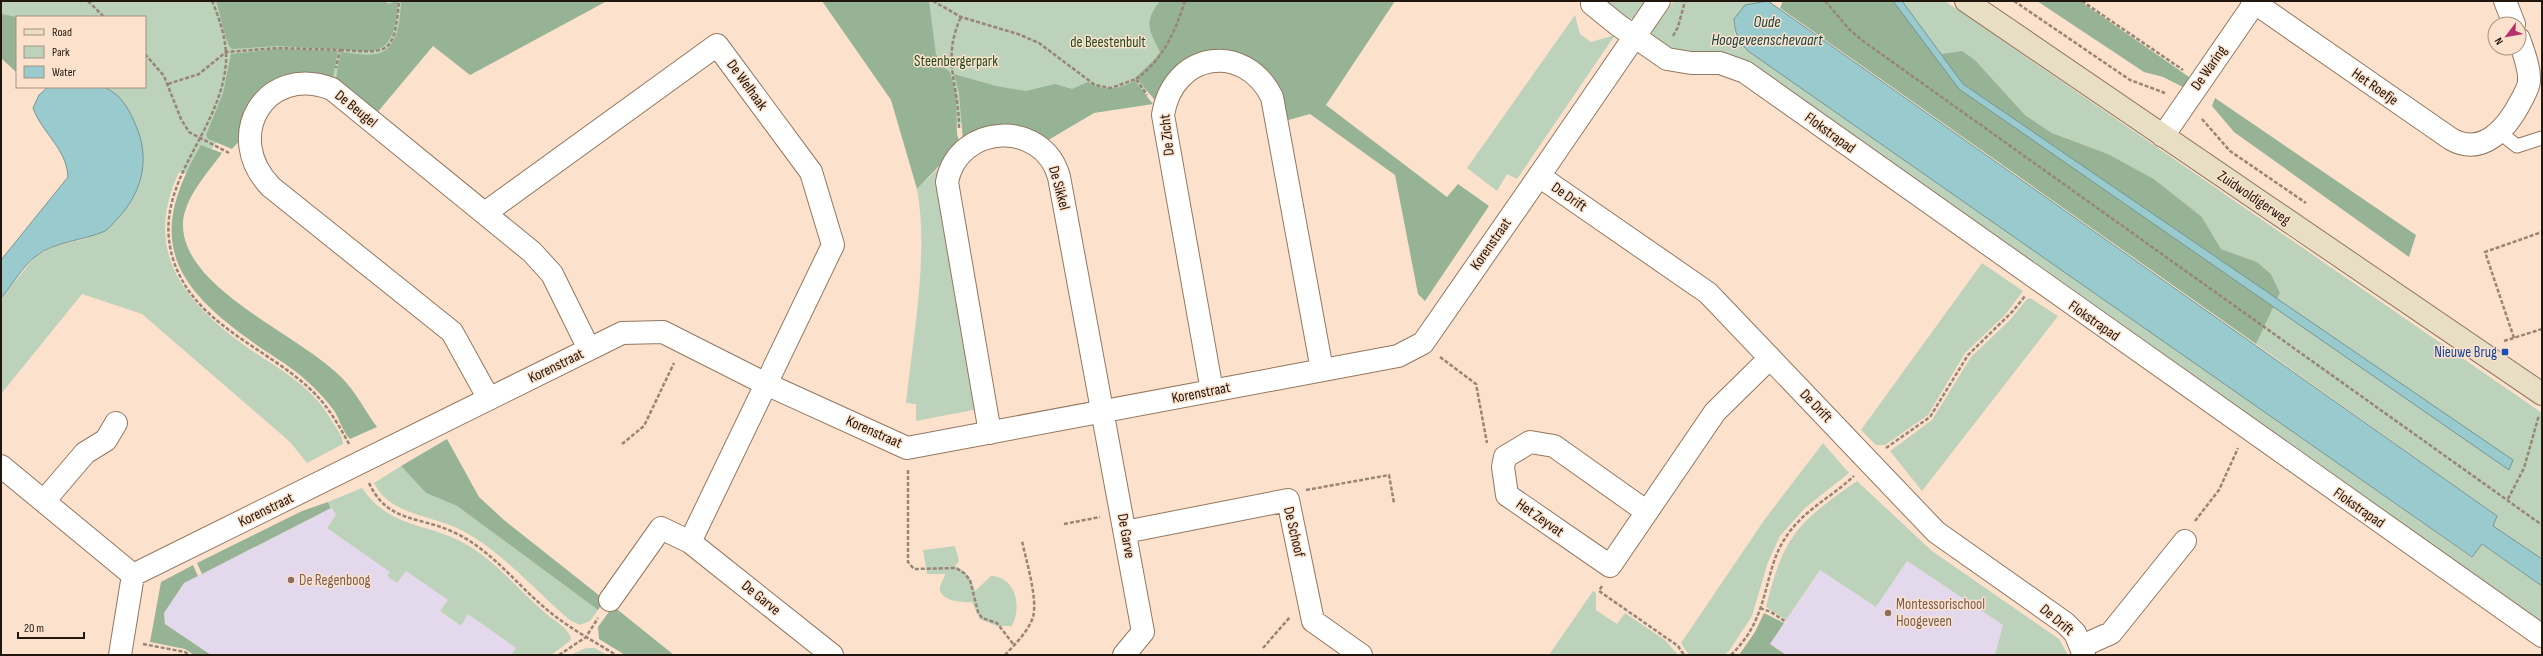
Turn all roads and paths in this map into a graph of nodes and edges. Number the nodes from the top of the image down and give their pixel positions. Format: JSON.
{"nodes":[{"id":1,"x":88,"y":1,"type":"edge"},
{"id":2,"x":212,"y":1,"type":"edge"},
{"id":3,"x":399,"y":1,"type":"edge"},
{"id":4,"x":933,"y":1,"type":"edge"},
{"id":5,"x":1185,"y":1,"type":"edge"},
{"id":6,"x":1592,"y":1,"type":"edge"},
{"id":7,"x":1659,"y":1,"type":"edge"},
{"id":8,"x":1685,"y":1,"type":"edge"},
{"id":9,"x":1825,"y":1,"type":"edge"},
{"id":10,"x":1966,"y":1,"type":"edge"},
{"id":11,"x":2014,"y":1,"type":"edge"},
{"id":12,"x":2082,"y":1,"type":"edge"},
{"id":13,"x":2505,"y":1,"type":"edge"},
{"id":14,"x":2254,"y":2,"type":"edge"},
{"id":15,"x":103,"y":16,"type":"edge"},
{"id":16,"x":2511,"y":16,"type":"edge"},
{"id":17,"x":961,"y":17,"type":"junction"},
{"id":18,"x":1634,"y":38,"type":"junction"},
{"id":19,"x":340,"y":50,"type":"junction"},
{"id":20,"x":226,"y":52,"type":"junction"},
{"id":21,"x":146,"y":55,"type":"edge"},
{"id":22,"x":1661,"y":55,"type":"junction"},
{"id":23,"x":2526,"y":56,"type":"edge"},
{"id":24,"x":1136,"y":79,"type":"junction"},
{"id":25,"x":2536,"y":80,"type":"edge"},
{"id":26,"x":2200,"y":81,"type":"junction"},
{"id":27,"x":168,"y":84,"type":"junction"},
{"id":28,"x":332,"y":89,"type":"junction"},
{"id":29,"x":2184,"y":104,"type":"junction"},
{"id":30,"x":1164,"y":110,"type":"junction"},
{"id":31,"x":2499,"y":132,"type":"junction"},
{"id":32,"x":2163,"y":136,"type":"junction"},
{"id":33,"x":2542,"y":138,"type":"edge"},
{"id":34,"x":200,"y":139,"type":"junction"},
{"id":35,"x":965,"y":148,"type":"junction"},
{"id":36,"x":251,"y":155,"type":"junction"},
{"id":37,"x":1539,"y":176,"type":"junction"},
{"id":38,"x":2308,"y":205,"type":"dead end"},
{"id":39,"x":485,"y":213,"type":"junction"},
{"id":40,"x":2542,"y":232,"type":"edge"},
{"id":41,"x":2542,"y":329,"type":"edge"},
{"id":42,"x":2496,"y":337,"type":"dead end"},
{"id":43,"x":2514,"y":338,"type":"junction"},
{"id":44,"x":2503,"y":341,"type":"junction"},
{"id":45,"x":684,"y":343,"type":"junction"},
{"id":46,"x":1423,"y":343,"type":"junction"},
{"id":47,"x":2509,"y":346,"type":"dead end"},
{"id":48,"x":589,"y":350,"type":"junction"},
{"id":49,"x":1770,"y":358,"type":"junction"},
{"id":50,"x":1322,"y":370,"type":"junction"},
{"id":51,"x":766,"y":384,"type":"junction"},
{"id":52,"x":1212,"y":391,"type":"junction"},
{"id":53,"x":2542,"y":394,"type":"edge"},
{"id":54,"x":489,"y":399,"type":"junction"},
{"id":55,"x":2542,"y":409,"type":"edge"},
{"id":56,"x":1104,"y":412,"type":"junction"},
{"id":57,"x":116,"y":423,"type":"dead end"},
{"id":58,"x":2247,"y":428,"type":"junction"},
{"id":59,"x":990,"y":433,"type":"junction"},
{"id":60,"x":622,"y":444,"type":"dead end"},
{"id":61,"x":907,"y":448,"type":"junction"},
{"id":62,"x":1505,"y":457,"type":"junction"},
{"id":63,"x":360,"y":464,"type":"junction"},
{"id":64,"x":1,"y":466,"type":"edge"},
{"id":65,"x":2508,"y":499,"type":"junction"},
{"id":66,"x":1288,"y":500,"type":"junction"},
{"id":67,"x":44,"y":501,"type":"junction"},
{"id":68,"x":1394,"y":503,"type":"dead end"},
{"id":69,"x":1647,"y":512,"type":"junction"},
{"id":70,"x":1123,"y":523,"type":"junction"},
{"id":71,"x":1064,"y":524,"type":"dead end"},
{"id":72,"x":2542,"y":525,"type":"edge"},
{"id":73,"x":1022,"y":541,"type":"dead end"},
{"id":74,"x":2185,"y":541,"type":"joint"},
{"id":75,"x":690,"y":542,"type":"junction"},
{"id":76,"x":1610,"y":566,"type":"junction"},
{"id":77,"x":133,"y":575,"type":"junction"},
{"id":78,"x":610,"y":600,"type":"joint"},
{"id":79,"x":1760,"y":608,"type":"dead end"},
{"id":80,"x":1312,"y":613,"type":"junction"},
{"id":81,"x":1786,"y":622,"type":"dead end"},
{"id":82,"x":2542,"y":636,"type":"edge"},
{"id":83,"x":586,"y":637,"type":"junction"},
{"id":84,"x":1014,"y":645,"type":"junction"},
{"id":85,"x":121,"y":647,"type":"edge"},
{"id":86,"x":1263,"y":648,"type":"dead end"},
{"id":87,"x":2083,"y":650,"type":"edge"},
{"id":88,"x":189,"y":655,"type":"edge"},
{"id":89,"x":559,"y":655,"type":"edge"},
{"id":90,"x":616,"y":655,"type":"edge"},
{"id":91,"x":832,"y":655,"type":"edge"},
{"id":92,"x":1006,"y":655,"type":"edge"},
{"id":93,"x":1124,"y":655,"type":"edge"},
{"id":94,"x":1361,"y":655,"type":"edge"},
{"id":95,"x":1684,"y":655,"type":"edge"}],
"edges":[{"from":1,"to":15,"type":"path"},
{"from":2,"to":20,"type":"path"},
{"from":3,"to":19,"type":"path"},
{"from":4,"to":17,"type":"path"},
{"from":5,"to":24,"type":"path"},
{"from":6,"to":18,"type":"street"},
{"from":7,"to":18,"type":"street","name":"Korenstraat"},
{"from":8,"to":22,"type":"path"},
{"from":9,"to":65,"type":"path"},
{"from":10,"to":32,"type":"main road","name":"Zuidwoldigerweg"},
{"from":11,"to":29,"type":"path","name":"Zuidwoldigerweg"},
{"from":12,"to":26,"type":"path"},
{"from":13,"to":16,"type":"street"},
{"from":14,"to":26,"type":"street","name":"De Waring"},
{"from":14,"to":31,"type":"street","name":"Het Roefje"},
{"from":17,"to":24,"type":"path"},
{"from":17,"to":35,"type":"path"},
{"from":18,"to":22,"type":"street","name":"Flokstrapad"},
{"from":18,"to":37,"type":"street","name":"Korenstraat"},
{"from":19,"to":20,"type":"path"},
{"from":19,"to":28,"type":"path"},
{"from":20,"to":27,"type":"path"},
{"from":20,"to":34,"type":"path"},
{"from":21,"to":27,"type":"path"},
{"from":22,"to":58,"type":"street","name":"Flokstrapad"},
{"from":23,"to":25,"type":"street","name":"Het Roefje"},
{"from":24,"to":30,"type":"path"},
{"from":25,"to":31,"type":"street","name":"Het Roefje"},
{"from":26,"to":29,"type":"street","name":"De Waring"},
{"from":27,"to":34,"type":"path"},
{"from":28,"to":36,"type":"street","name":"De Beugel"},
{"from":28,"to":39,"type":"street","name":"De Beugel"},
{"from":29,"to":32,"type":"street","name":"De Waring"},
{"from":29,"to":38,"type":"path","name":"Zuidwoldigerweg"},
{"from":30,"to":50,"type":"street","name":"De Zicht"},
{"from":30,"to":52,"type":"street","name":"De Zicht"},
{"from":31,"to":33,"type":"lane"},
{"from":32,"to":53,"type":"main road","name":"Zuidwoldigerweg"},
{"from":34,"to":36,"type":"path"},
{"from":34,"to":63,"type":"path"},
{"from":35,"to":56,"type":"street","name":"De Sikkel"},
{"from":35,"to":59,"type":"street","name":"De Sikkel"},
{"from":36,"to":54,"type":"street","name":"De Beugel"},
{"from":37,"to":46,"type":"street","name":"Korenstraat"},
{"from":37,"to":49,"type":"street","name":"De Drift"},
{"from":39,"to":48,"type":"street","name":"De Beugel"},
{"from":39,"to":51,"type":"street","name":"De Welhaak"},
{"from":40,"to":43,"type":"path"},
{"from":41,"to":43,"type":"path"},
{"from":42,"to":44,"type":"path"},
{"from":43,"to":44,"type":"path"},
{"from":44,"to":47,"type":"path"},
{"from":45,"to":48,"type":"street","name":"Korenstraat"},
{"from":45,"to":51,"type":"street","name":"Korenstraat"},
{"from":45,"to":60,"type":"path"},
{"from":46,"to":50,"type":"street","name":"Korenstraat"},
{"from":46,"to":62,"type":"path"},
{"from":48,"to":54,"type":"street","name":"Korenstraat"},
{"from":49,"to":69,"type":"street"},
{"from":49,"to":87,"type":"street","name":"De Drift"},
{"from":50,"to":52,"type":"street","name":"Korenstraat"},
{"from":51,"to":61,"type":"street","name":"Korenstraat"},
{"from":51,"to":75,"type":"street"},
{"from":52,"to":56,"type":"street","name":"Korenstraat"},
{"from":54,"to":63,"type":"street","name":"Korenstraat"},
{"from":55,"to":65,"type":"path"},
{"from":56,"to":59,"type":"street","name":"Korenstraat"},
{"from":56,"to":70,"type":"street","name":"De Garve"},
{"from":57,"to":67,"type":"street"},
{"from":58,"to":74,"type":"path"},
{"from":58,"to":82,"type":"street","name":"Flokstrapad"},
{"from":59,"to":61,"type":"street","name":"Korenstraat"},
{"from":61,"to":84,"type":"path"},
{"from":62,"to":69,"type":"street"},
{"from":62,"to":76,"type":"street","name":"Het Zeyvat"},
{"from":63,"to":77,"type":"street","name":"Korenstraat"},
{"from":63,"to":83,"type":"path"},
{"from":64,"to":67,"type":"street"},
{"from":65,"to":72,"type":"path"},
{"from":66,"to":68,"type":"path"},
{"from":66,"to":70,"type":"street","name":"De Schoof"},
{"from":66,"to":80,"type":"street","name":"De Schoof"},
{"from":67,"to":77,"type":"street"},
{"from":69,"to":76,"type":"street"},
{"from":70,"to":71,"type":"path"},
{"from":70,"to":93,"type":"street","name":"De Garve"},
{"from":73,"to":84,"type":"path"},
{"from":74,"to":87,"type":"street","name":"De Drift"},
{"from":75,"to":78,"type":"street","name":"De Garve"},
{"from":75,"to":91,"type":"street","name":"De Garve"},
{"from":76,"to":95,"type":"path"},
{"from":77,"to":85,"type":"street"},
{"from":78,"to":83,"type":"path"},
{"from":79,"to":81,"type":"path"},
{"from":80,"to":86,"type":"path"},
{"from":80,"to":94,"type":"street","name":"De Schoof"},
{"from":83,"to":89,"type":"path"},
{"from":83,"to":90,"type":"path"},
{"from":84,"to":92,"type":"path"},
{"from":85,"to":88,"type":"path"}]}
